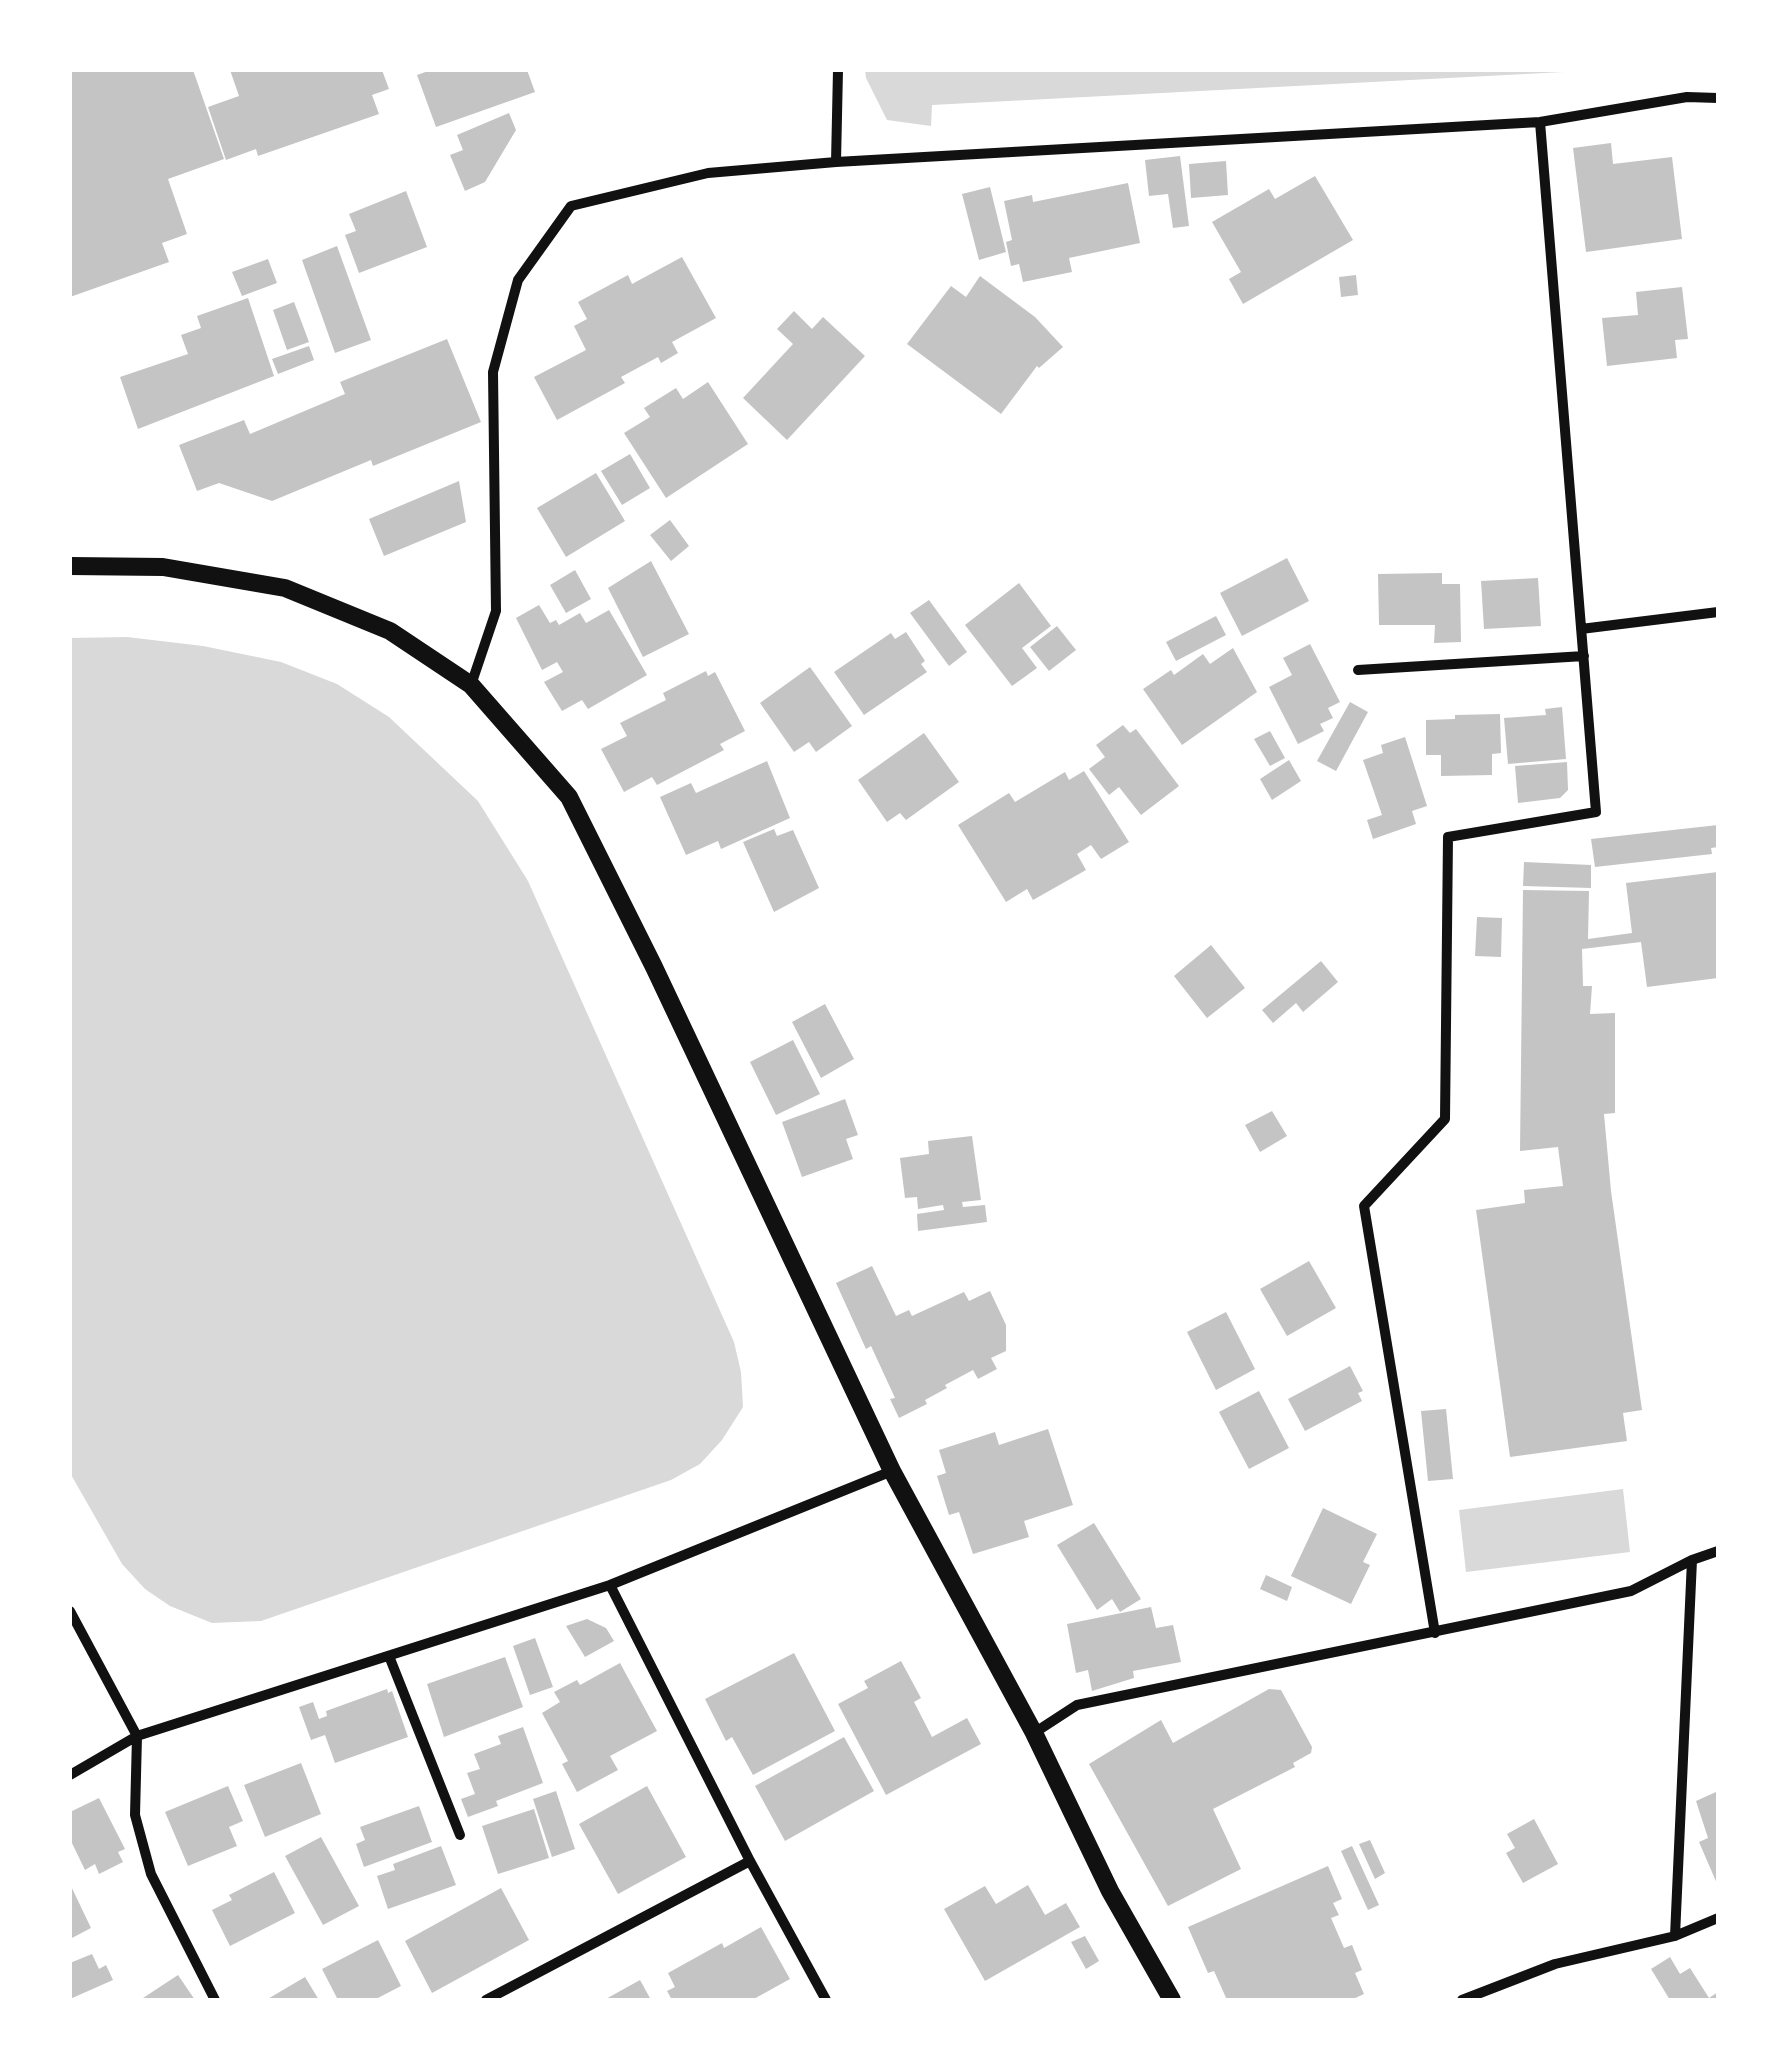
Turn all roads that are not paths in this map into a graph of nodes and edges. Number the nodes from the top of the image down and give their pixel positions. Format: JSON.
{"nodes":[{"id":1,"x":838,"y":70,"type":"edge"},
{"id":2,"x":1718,"y":98,"type":"edge"},
{"id":3,"x":1540,"y":122,"type":"junction"},
{"id":4,"x":836,"y":162,"type":"junction"},
{"id":5,"x":70,"y":566,"type":"edge"},
{"id":6,"x":1718,"y":612,"type":"edge"},
{"id":7,"x":1582,"y":628,"type":"junction"},
{"id":8,"x":1584,"y":656,"type":"junction"},
{"id":9,"x":1358,"y":670,"type":"dead end"},
{"id":10,"x":471,"y":685,"type":"junction"},
{"id":11,"x":892,"y":1472,"type":"junction"},
{"id":12,"x":1718,"y":1551,"type":"edge"},
{"id":13,"x":1692,"y":1560,"type":"junction"},
{"id":14,"x":610,"y":1585,"type":"junction"},
{"id":15,"x":70,"y":1610,"type":"edge"},
{"id":16,"x":1435,"y":1633,"type":"junction"},
{"id":17,"x":389,"y":1656,"type":"junction"},
{"id":18,"x":1034,"y":1733,"type":"junction"},
{"id":19,"x":137,"y":1736,"type":"junction"},
{"id":20,"x":70,"y":1776,"type":"edge"},
{"id":21,"x":460,"y":1834,"type":"dead end"},
{"id":22,"x":750,"y":1862,"type":"junction"},
{"id":23,"x":1718,"y":1918,"type":"edge"},
{"id":24,"x":1675,"y":1936,"type":"junction"},
{"id":25,"x":215,"y":2000,"type":"edge"},
{"id":26,"x":486,"y":2000,"type":"edge"},
{"id":27,"x":826,"y":2000,"type":"edge"},
{"id":28,"x":1172,"y":2000,"type":"edge"},
{"id":29,"x":1462,"y":2000,"type":"edge"}],
"edges":[{"from":1,"to":4,"type":"street"},
{"from":2,"to":3,"type":"street"},
{"from":3,"to":4,"type":"street"},
{"from":3,"to":7,"type":"street"},
{"from":4,"to":10,"type":"street"},
{"from":5,"to":10,"type":"street"},
{"from":6,"to":7,"type":"street"},
{"from":7,"to":8,"type":"street"},
{"from":8,"to":9,"type":"street"},
{"from":8,"to":16,"type":"street"},
{"from":10,"to":11,"type":"street"},
{"from":11,"to":14,"type":"street"},
{"from":11,"to":18,"type":"street"},
{"from":12,"to":13,"type":"street"},
{"from":13,"to":16,"type":"street"},
{"from":13,"to":24,"type":"street"},
{"from":14,"to":17,"type":"street"},
{"from":14,"to":22,"type":"street"},
{"from":15,"to":19,"type":"street"},
{"from":16,"to":18,"type":"street"},
{"from":17,"to":19,"type":"street"},
{"from":17,"to":21,"type":"street"},
{"from":18,"to":28,"type":"street"},
{"from":19,"to":20,"type":"street"},
{"from":19,"to":25,"type":"street"},
{"from":22,"to":26,"type":"street"},
{"from":22,"to":27,"type":"street"},
{"from":23,"to":24,"type":"street"},
{"from":24,"to":29,"type":"street"}]}
